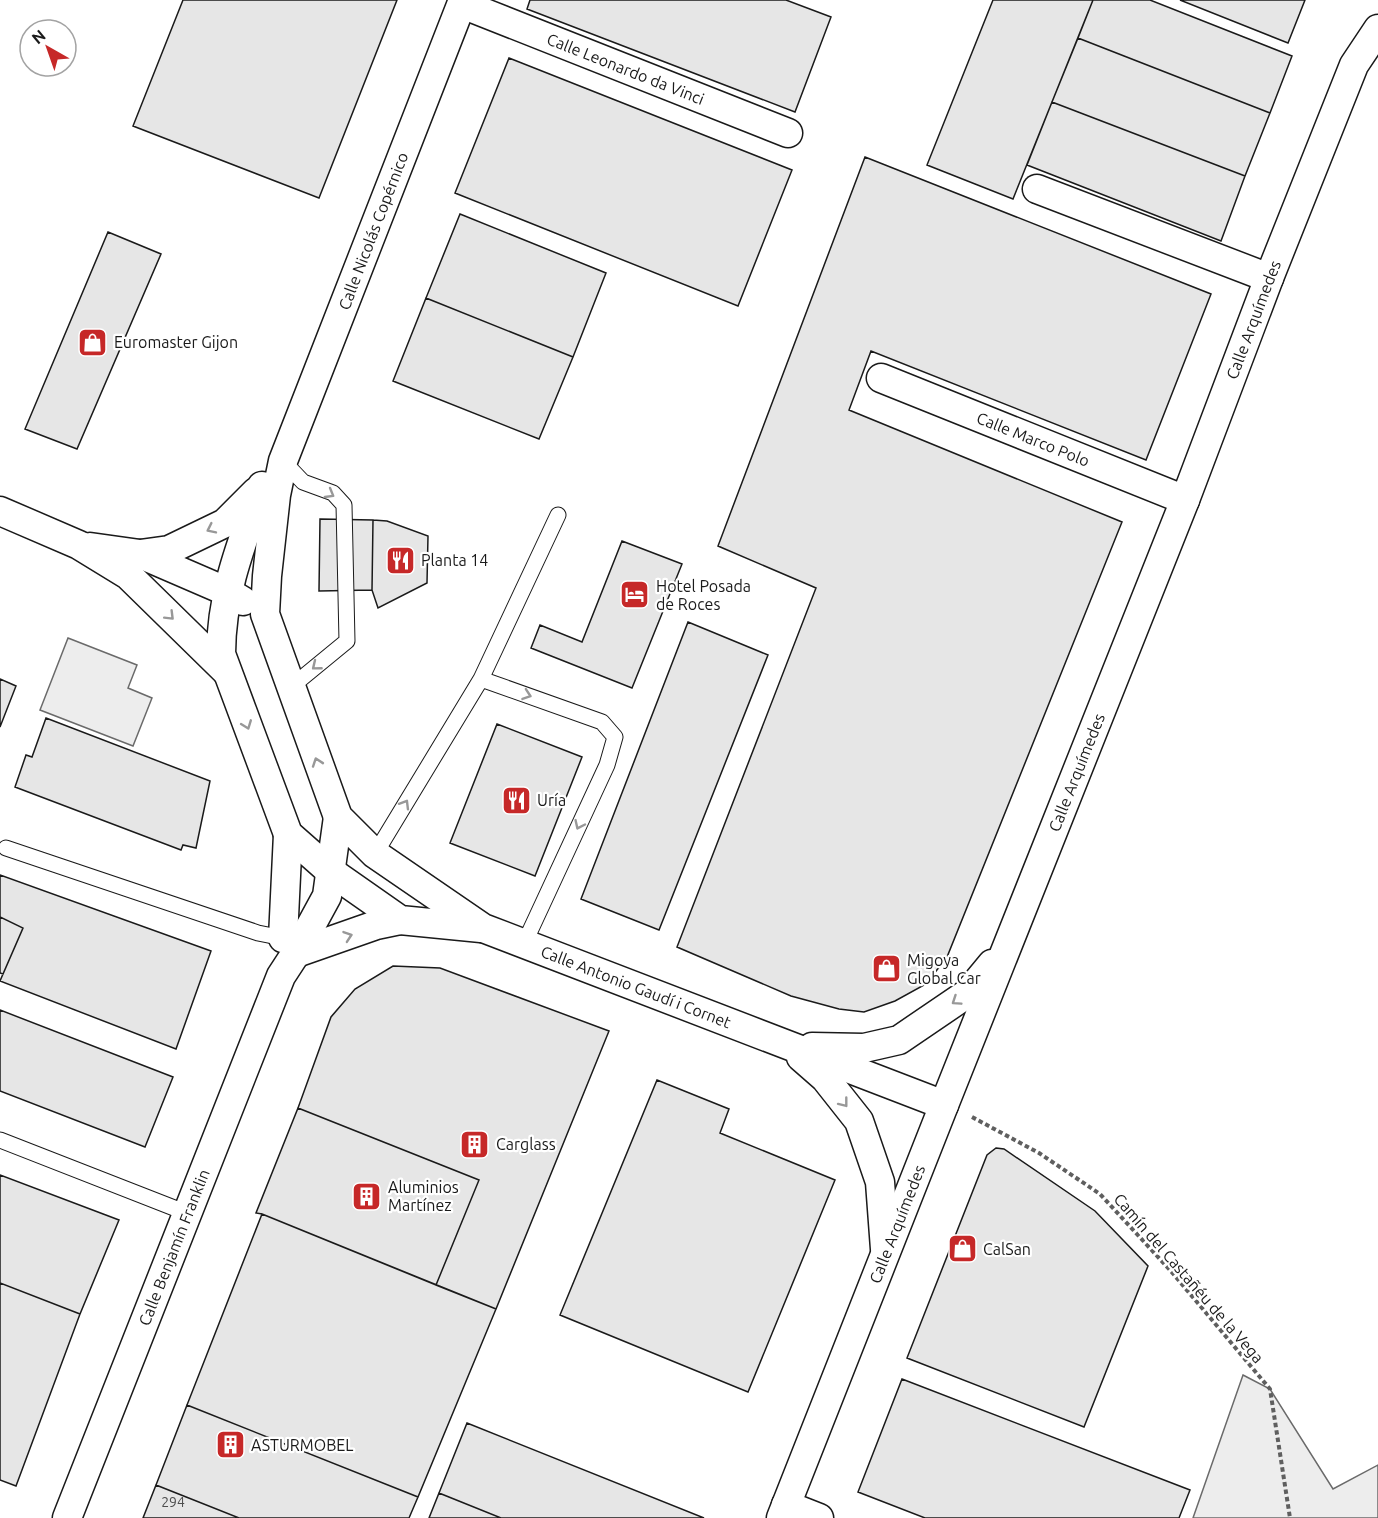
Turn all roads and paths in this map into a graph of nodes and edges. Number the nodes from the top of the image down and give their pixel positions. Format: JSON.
{"nodes":[{"id":1,"x":462,"y":2,"type":"edge"},
{"id":2,"x":1378,"y":29,"type":"edge"},
{"id":3,"x":788,"y":133,"type":"dead end"},
{"id":4,"x":1037,"y":189,"type":"dead end"},
{"id":5,"x":1269,"y":278,"type":"junction"},
{"id":6,"x":881,"y":378,"type":"dead end"},
{"id":7,"x":283,"y":461,"type":"junction"},
{"id":8,"x":262,"y":486,"type":"junction"},
{"id":9,"x":1185,"y":500,"type":"junction"},
{"id":10,"x":0,"y":511,"type":"edge"},
{"id":11,"x":558,"y":515,"type":"dead end"},
{"id":12,"x":134,"y":565,"type":"junction"},
{"id":13,"x":267,"y":576,"type":"junction"},
{"id":14,"x":228,"y":592,"type":"junction"},
{"id":15,"x":265,"y":614,"type":"junction"},
{"id":16,"x":226,"y":670,"type":"junction"},
{"id":17,"x":481,"y":679,"type":"junction"},
{"id":18,"x":291,"y":687,"type":"junction"},
{"id":19,"x":338,"y":817,"type":"junction"},
{"id":20,"x":288,"y":834,"type":"junction"},
{"id":21,"x":6,"y":849,"type":"dead end"},
{"id":22,"x":375,"y":854,"type":"junction"},
{"id":23,"x":330,"y":872,"type":"junction"},
{"id":24,"x":445,"y":901,"type":"junction"},
{"id":25,"x":400,"y":920,"type":"junction"},
{"id":26,"x":483,"y":928,"type":"junction"},
{"id":27,"x":1010,"y":943,"type":"junction"},
{"id":28,"x":524,"y":944,"type":"junction"},
{"id":29,"x":290,"y":945,"type":"junction"},
{"id":30,"x":789,"y":1046,"type":"junction"},
{"id":31,"x":944,"y":1105,"type":"junction"},
{"id":32,"x":0,"y":1140,"type":"edge"},
{"id":33,"x":187,"y":1213,"type":"junction"},
{"id":34,"x":886,"y":1255,"type":"junction"},
{"id":35,"x":784,"y":1512,"type":"edge"},
{"id":36,"x":67,"y":1518,"type":"edge"},
{"id":37,"x":819,"y":1518,"type":"edge"},
{"id":38,"x":1290,"y":1518,"type":"edge"}],
"edges":[{"from":1,"to":3,"type":"street","name":"Calle Leonardo da Vinci"},
{"from":1,"to":7,"type":"street","name":"Calle Nicolás Copérnico"},
{"from":2,"to":5,"type":"street","name":"Calle Arquímedes"},
{"from":4,"to":5,"type":"street"},
{"from":5,"to":9,"type":"street","name":"Calle Arquímedes"},
{"from":6,"to":9,"type":"street","name":"Calle Marco Polo"},
{"from":7,"to":8,"type":"street","name":"Calle Nicolás Copérnico"},
{"from":7,"to":13,"type":"street","name":"Calle Nicolás Copérnico"},
{"from":7,"to":18,"type":"lane","one_way":true},
{"from":8,"to":12,"type":"street","name":"Calle Nicolás Copérnico","one_way":true},
{"from":8,"to":14,"type":"street","name":"Calle Nicolás Copérnico"},
{"from":9,"to":27,"type":"street","name":"Calle Arquímedes"},
{"from":10,"to":12,"type":"street"},
{"from":11,"to":17,"type":"lane"},
{"from":12,"to":14,"type":"street"},
{"from":12,"to":16,"type":"street","name":"Calle Antonio Gaudí i Cornet","one_way":true},
{"from":13,"to":14,"type":"street"},
{"from":13,"to":15,"type":"street","name":"Calle Antonio Gaudí i Cornet"},
{"from":14,"to":15,"type":"street"},
{"from":14,"to":16,"type":"street","name":"Calle Antonio Gaudí i Cornet"},
{"from":15,"to":18,"type":"street","name":"Calle Antonio Gaudí i Cornet"},
{"from":16,"to":20,"type":"street","name":"Calle Antonio Gaudí i Cornet","one_way":true},
{"from":22,"to":17,"type":"lane","one_way":true},
{"from":17,"to":28,"type":"lane","one_way":true},
{"from":19,"to":18,"type":"street","name":"Calle Antonio Gaudí i Cornet","one_way":true},
{"from":19,"to":22,"type":"street","name":"Calle Antonio Gaudí i Cornet"},
{"from":19,"to":23,"type":"street","name":"Calle Benjamín Franklin"},
{"from":20,"to":23,"type":"street","name":"Calle Antonio Gaudí i Cornet"},
{"from":20,"to":29,"type":"street"},
{"from":21,"to":29,"type":"lane"},
{"from":22,"to":24,"type":"street","name":"Calle Antonio Gaudí i Cornet"},
{"from":23,"to":24,"type":"street","name":"Calle Antonio Gaudí i Cornet"},
{"from":23,"to":25,"type":"street","name":"Calle Antonio Gaudí i Cornet"},
{"from":23,"to":29,"type":"street","name":"Calle Benjamín Franklin"},
{"from":24,"to":26,"type":"street","name":"Calle Antonio Gaudí i Cornet"},
{"from":25,"to":26,"type":"street","name":"Calle Antonio Gaudí i Cornet"},
{"from":29,"to":25,"type":"street","one_way":true},
{"from":26,"to":28,"type":"street","name":"Calle Antonio Gaudí i Cornet"},
{"from":27,"to":30,"type":"street","name":"Calle Antonio Gaudí i Cornet","one_way":true},
{"from":27,"to":31,"type":"street","name":"Calle Arquímedes"},
{"from":28,"to":30,"type":"street","name":"Calle Antonio Gaudí i Cornet"},
{"from":29,"to":33,"type":"street","name":"Calle Benjamín Franklin"},
{"from":30,"to":31,"type":"street","name":"Calle Antonio Gaudí i Cornet"},
{"from":30,"to":34,"type":"street","name":"Calle Antonio Gaudí i Cornet","one_way":true},
{"from":31,"to":34,"type":"street","name":"Calle Arquímedes"},
{"from":31,"to":38,"type":"path","name":"Camín del Castañéu de la Vega"},
{"from":32,"to":33,"type":"lane"},
{"from":33,"to":36,"type":"street","name":"Calle Benjamín Franklin"},
{"from":34,"to":35,"type":"street","name":"Calle Arquímedes"},
{"from":35,"to":37,"type":"street"}]}
